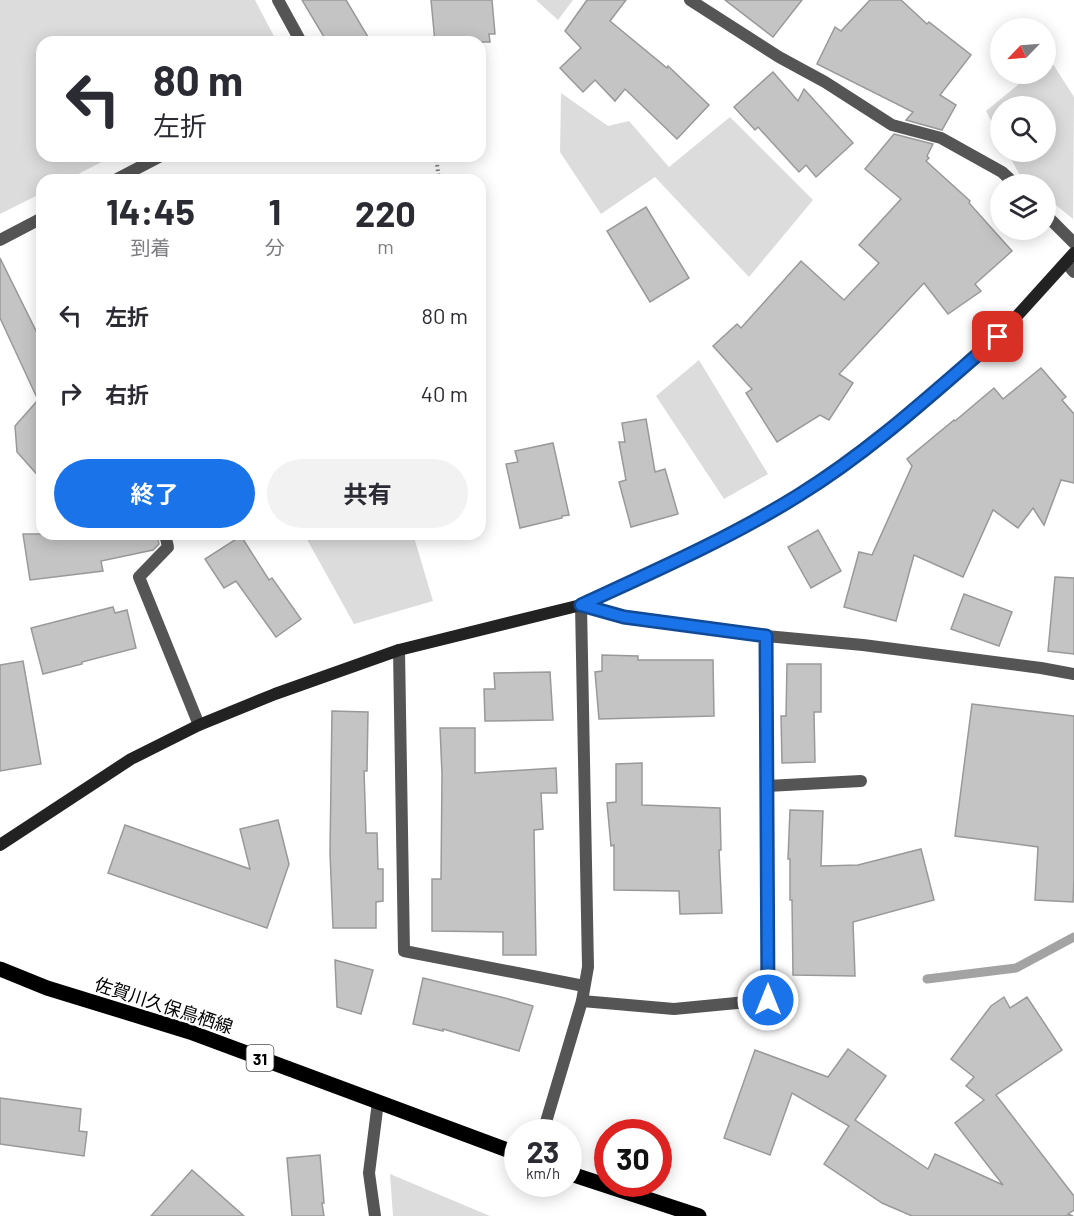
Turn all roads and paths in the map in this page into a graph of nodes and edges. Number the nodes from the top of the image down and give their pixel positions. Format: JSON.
{"nodes":[{"id":1,"x":278,"y":0,"type":"edge"},
{"id":2,"x":690,"y":0,"type":"edge"},
{"id":3,"x":298,"y":36,"type":"edge"},
{"id":4,"x":149,"y":162,"type":"edge"},
{"id":5,"x":126,"y":174,"type":"edge"},
{"id":6,"x":1004,"y":174,"type":"edge"},
{"id":7,"x":36,"y":221,"type":"edge"},
{"id":8,"x":1056,"y":225,"type":"edge"},
{"id":9,"x":0,"y":240,"type":"edge"},
{"id":10,"x":1074,"y":243,"type":"edge"},
{"id":11,"x":1071,"y":263,"type":"edge"},
{"id":12,"x":166,"y":540,"type":"edge"},
{"id":13,"x":581,"y":605,"type":"junction"},
{"id":14,"x":766,"y":636,"type":"junction"},
{"id":15,"x":399,"y":650,"type":"junction"},
{"id":16,"x":1074,"y":674,"type":"edge"},
{"id":17,"x":199,"y":725,"type":"junction"},
{"id":18,"x":861,"y":781,"type":"dead end"},
{"id":19,"x":767,"y":786,"type":"junction"},
{"id":20,"x":0,"y":845,"type":"edge"},
{"id":21,"x":0,"y":969,"type":"edge"},
{"id":22,"x":584,"y":986,"type":"junction"},
{"id":23,"x":582,"y":1001,"type":"junction"},
{"id":24,"x":378,"y":1102,"type":"junction"},
{"id":25,"x":547,"y":1119,"type":"edge"},
{"id":26,"x":504,"y":1149,"type":"edge"},
{"id":27,"x":582,"y":1178,"type":"edge"},
{"id":28,"x":665,"y":1211,"type":"edge"},
{"id":29,"x":375,"y":1216,"type":"edge"},
{"id":30,"x":699,"y":1216,"type":"edge"}],
"edges":[{"from":1,"to":3,"type":"street"},
{"from":2,"to":6,"type":"street"},
{"from":4,"to":5,"type":"street"},
{"from":7,"to":9,"type":"street"},
{"from":8,"to":10,"type":"street"},
{"from":11,"to":13,"type":"street"},
{"from":12,"to":17,"type":"street"},
{"from":13,"to":14,"type":"street"},
{"from":13,"to":15,"type":"street"},
{"from":13,"to":22,"type":"street"},
{"from":14,"to":16,"type":"street"},
{"from":14,"to":19,"type":"street"},
{"from":15,"to":17,"type":"street"},
{"from":15,"to":22,"type":"street"},
{"from":17,"to":20,"type":"street"},
{"from":18,"to":19,"type":"street"},
{"from":19,"to":23,"type":"street"},
{"from":21,"to":24,"type":"main road","name":"佐賀川久保鳥栖線","number":"31"},
{"from":22,"to":23,"type":"street"},
{"from":23,"to":25,"type":"street"},
{"from":24,"to":26,"type":"main road","name":"佐賀川久保鳥栖線","number":"31"},
{"from":24,"to":29,"type":"street"},
{"from":27,"to":28,"type":"main road"},
{"from":28,"to":30,"type":"main road"}]}
